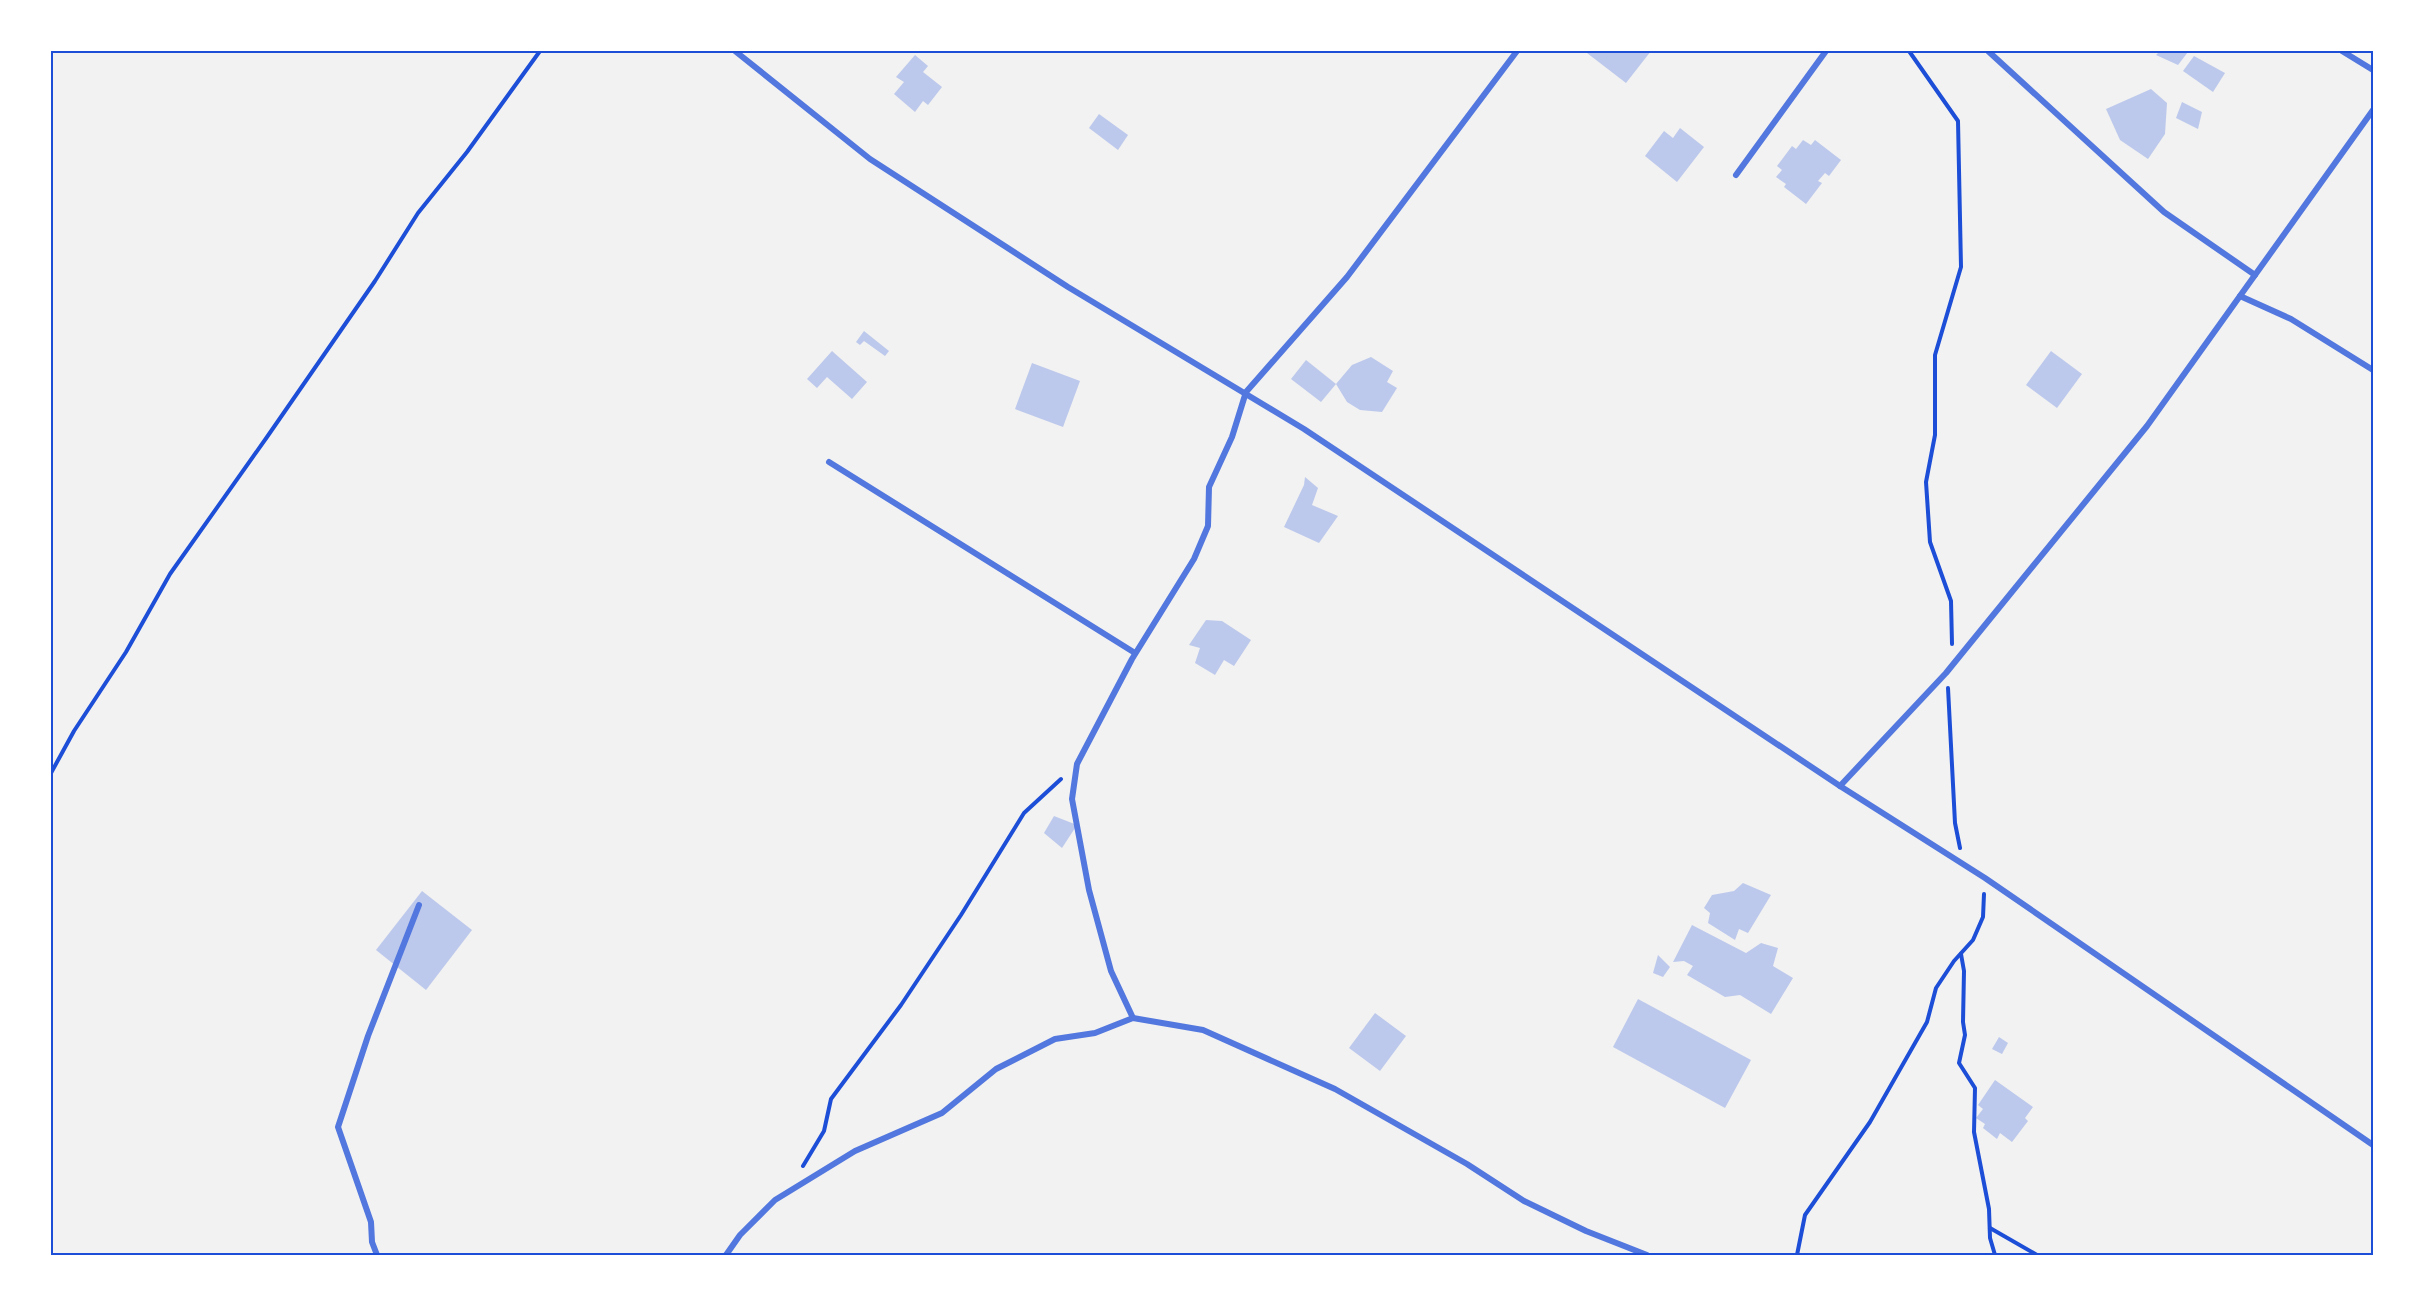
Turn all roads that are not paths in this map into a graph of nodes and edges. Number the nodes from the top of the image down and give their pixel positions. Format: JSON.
{"nodes":[{"id":1,"x":735,"y":51,"type":"edge"},
{"id":2,"x":1517,"y":51,"type":"edge"},
{"id":3,"x":1826,"y":51,"type":"edge"},
{"id":4,"x":1989,"y":51,"type":"edge"},
{"id":5,"x":2342,"y":51,"type":"edge"},
{"id":6,"x":2373,"y":70,"type":"edge"},
{"id":7,"x":2373,"y":110,"type":"edge"},
{"id":8,"x":1737,"y":175,"type":"dead end"},
{"id":9,"x":2254,"y":275,"type":"junction"},
{"id":10,"x":2240,"y":296,"type":"junction"},
{"id":11,"x":2373,"y":370,"type":"edge"},
{"id":12,"x":1246,"y":392,"type":"junction"},
{"id":13,"x":829,"y":462,"type":"dead end"},
{"id":14,"x":1135,"y":653,"type":"junction"},
{"id":15,"x":1840,"y":786,"type":"junction"},
{"id":16,"x":418,"y":905,"type":"dead end"},
{"id":17,"x":1133,"y":1018,"type":"junction"},
{"id":18,"x":2373,"y":1145,"type":"edge"},
{"id":19,"x":377,"y":1255,"type":"edge"},
{"id":20,"x":726,"y":1255,"type":"edge"},
{"id":21,"x":1647,"y":1255,"type":"edge"}],
"edges":[{"from":1,"to":12,"type":"street"},
{"from":2,"to":12,"type":"street"},
{"from":3,"to":8,"type":"street"},
{"from":4,"to":9,"type":"street"},
{"from":5,"to":6,"type":"street"},
{"from":7,"to":9,"type":"street"},
{"from":9,"to":10,"type":"street"},
{"from":10,"to":11,"type":"street"},
{"from":10,"to":15,"type":"street"},
{"from":12,"to":14,"type":"street"},
{"from":12,"to":15,"type":"street"},
{"from":13,"to":14,"type":"street"},
{"from":14,"to":17,"type":"street"},
{"from":15,"to":18,"type":"street"},
{"from":16,"to":19,"type":"street"},
{"from":17,"to":20,"type":"street"},
{"from":17,"to":21,"type":"street"}]}
